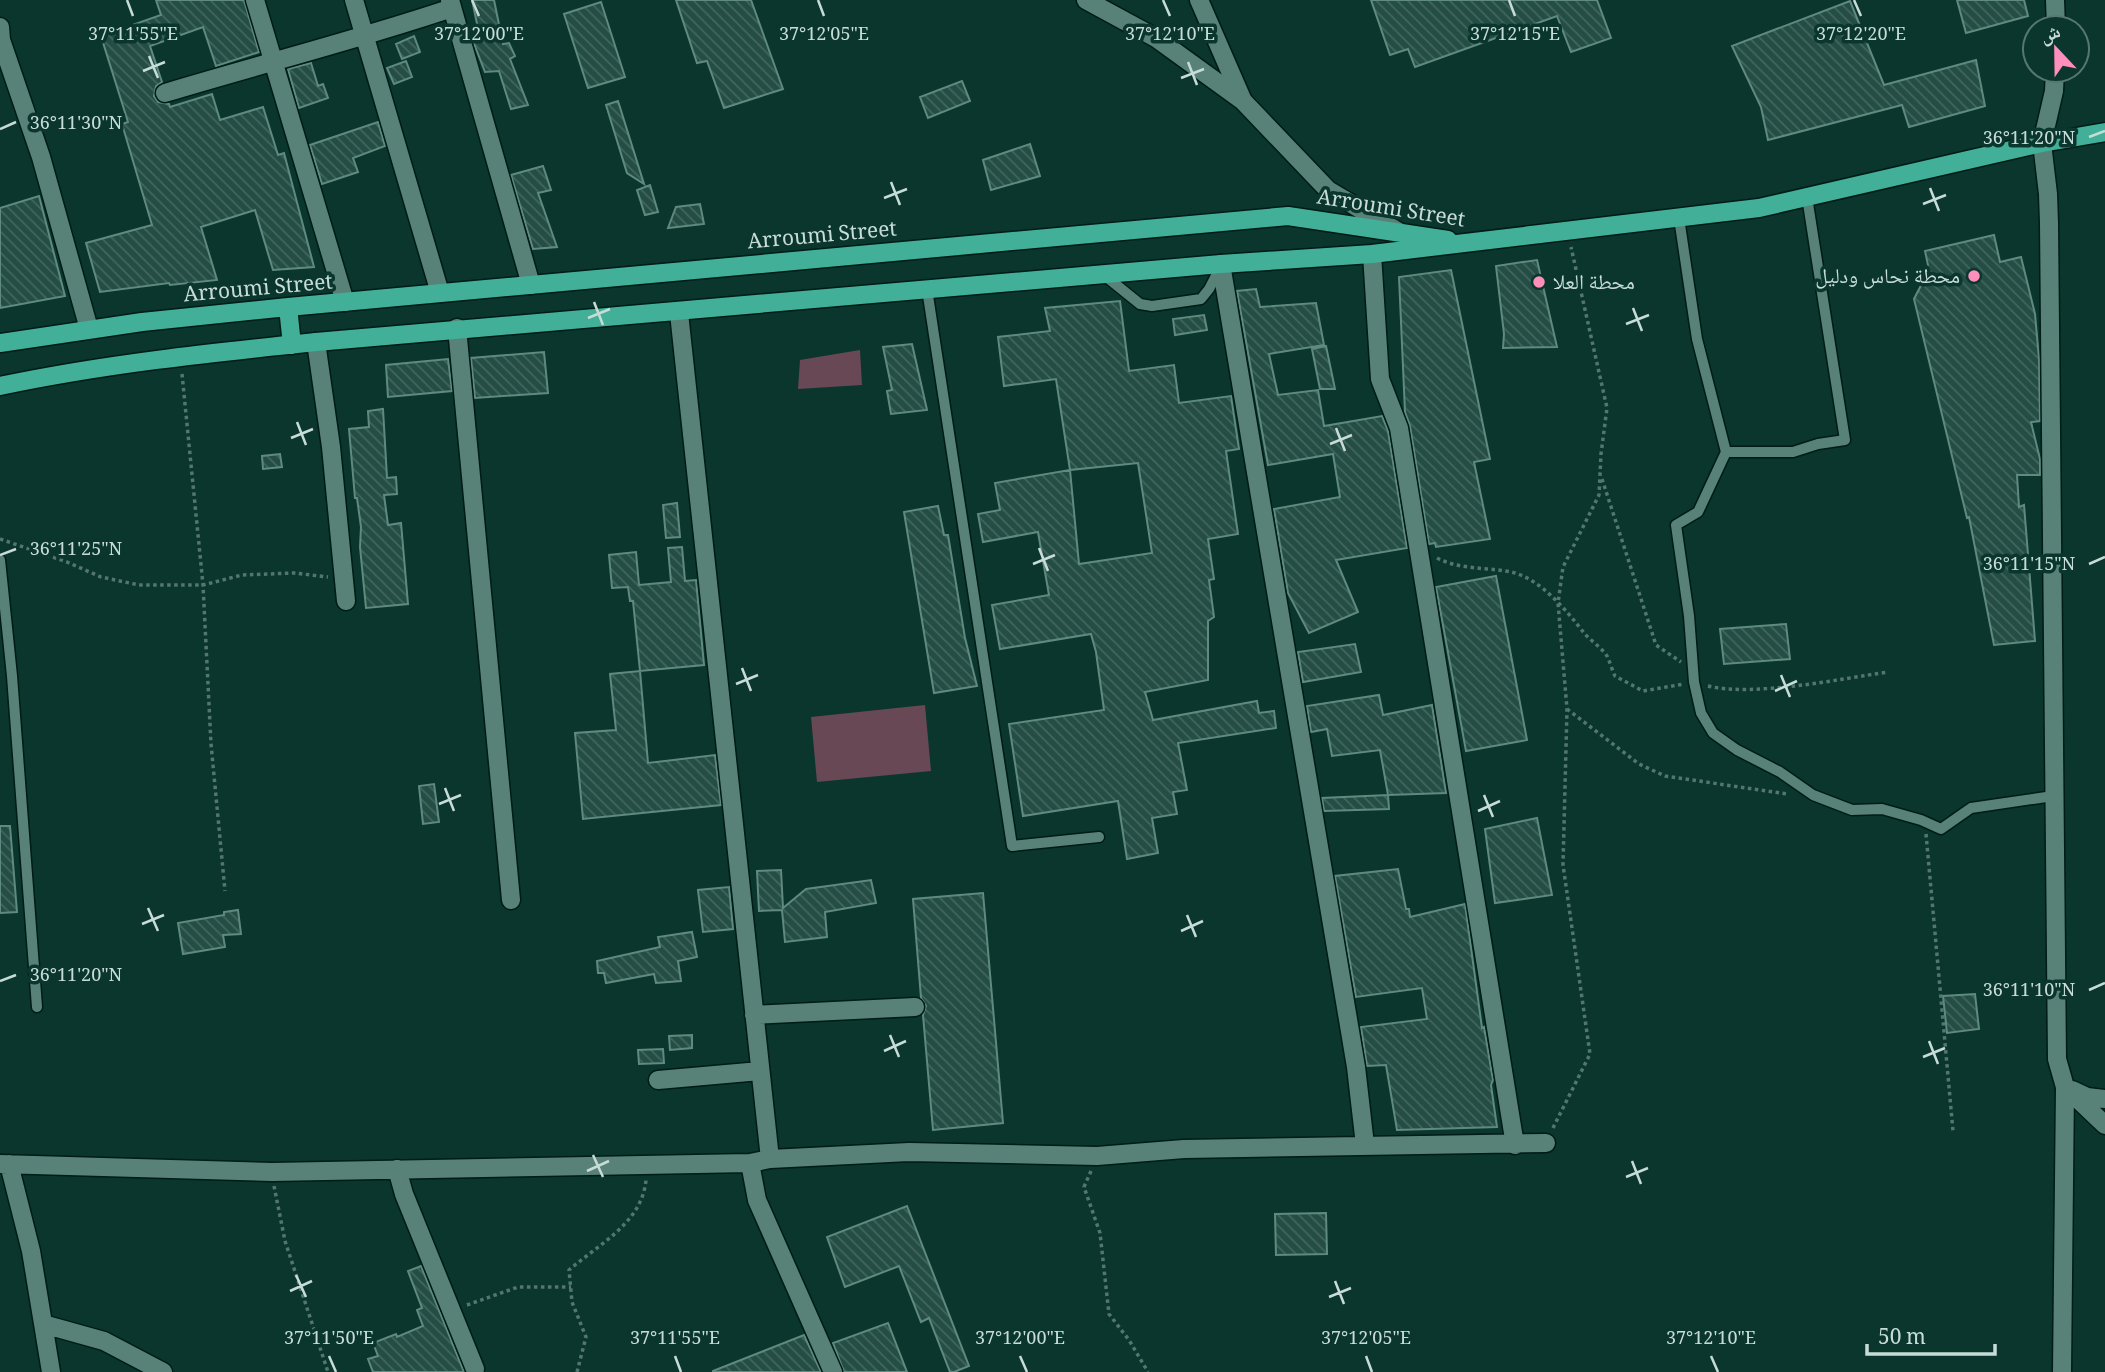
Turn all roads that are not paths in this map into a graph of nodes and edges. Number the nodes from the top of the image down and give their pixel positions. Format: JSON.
{"nodes":[{"id":1,"x":254,"y":0,"type":"edge"},
{"id":2,"x":354,"y":0,"type":"edge"},
{"id":3,"x":1086,"y":0,"type":"edge"},
{"id":4,"x":1199,"y":0,"type":"edge"},
{"id":5,"x":451,"y":4,"type":"edge"},
{"id":6,"x":0,"y":27,"type":"edge"},
{"id":7,"x":365,"y":37,"type":"junction"},
{"id":8,"x":273,"y":60,"type":"junction"},
{"id":9,"x":2054,"y":84,"type":"edge"},
{"id":10,"x":165,"y":93,"type":"dead end"},
{"id":11,"x":1242,"y":101,"type":"junction"},
{"id":12,"x":2105,"y":132,"type":"edge"},
{"id":13,"x":2042,"y":143,"type":"junction"},
{"id":14,"x":1807,"y":197,"type":"junction"},
{"id":15,"x":1679,"y":218,"type":"junction"},
{"id":16,"x":1399,"y":232,"type":"junction"},
{"id":17,"x":1472,"y":243,"type":"junction"},
{"id":18,"x":1372,"y":254,"type":"junction"},
{"id":19,"x":1221,"y":264,"type":"junction"},
{"id":20,"x":1104,"y":274,"type":"junction"},
{"id":21,"x":531,"y":285,"type":"junction"},
{"id":22,"x":927,"y":289,"type":"junction"},
{"id":23,"x":440,"y":293,"type":"junction"},
{"id":24,"x":345,"y":302,"type":"junction"},
{"id":25,"x":288,"y":307,"type":"junction"},
{"id":26,"x":679,"y":313,"type":"junction"},
{"id":27,"x":457,"y":328,"type":"junction"},
{"id":28,"x":89,"y":329,"type":"junction"},
{"id":29,"x":316,"y":342,"type":"junction"},
{"id":30,"x":0,"y":343,"type":"edge"},
{"id":31,"x":292,"y":345,"type":"junction"},
{"id":32,"x":0,"y":386,"type":"edge"},
{"id":33,"x":1726,"y":452,"type":"junction"},
{"id":34,"x":0,"y":560,"type":"edge"},
{"id":35,"x":346,"y":601,"type":"dead end"},
{"id":36,"x":2053,"y":796,"type":"junction"},
{"id":37,"x":1099,"y":837,"type":"dead end"},
{"id":38,"x":511,"y":900,"type":"dead end"},
{"id":39,"x":37,"y":1007,"type":"dead end"},
{"id":40,"x":915,"y":1007,"type":"dead end"},
{"id":41,"x":754,"y":1014,"type":"junction"},
{"id":42,"x":760,"y":1071,"type":"junction"},
{"id":43,"x":658,"y":1080,"type":"dead end"},
{"id":44,"x":2065,"y":1087,"type":"junction"},
{"id":45,"x":2105,"y":1099,"type":"edge"},
{"id":46,"x":2105,"y":1125,"type":"edge"},
{"id":47,"x":1546,"y":1143,"type":"road end"},
{"id":48,"x":1365,"y":1145,"type":"junction"},
{"id":49,"x":1515,"y":1145,"type":"junction"},
{"id":50,"x":770,"y":1160,"type":"junction"},
{"id":51,"x":750,"y":1163,"type":"junction"},
{"id":52,"x":5,"y":1164,"type":"edge"},
{"id":53,"x":397,"y":1169,"type":"junction"},
{"id":54,"x":43,"y":1324,"type":"junction"},
{"id":55,"x":475,"y":1369,"type":"dead end"},
{"id":56,"x":51,"y":1372,"type":"edge"},
{"id":57,"x":163,"y":1372,"type":"edge"},
{"id":58,"x":833,"y":1372,"type":"edge"},
{"id":59,"x":2062,"y":1372,"type":"edge"}],
"edges":[{"from":1,"to":8,"type":"street"},
{"from":2,"to":7,"type":"street"},
{"from":3,"to":11,"type":"street"},
{"from":4,"to":11,"type":"street"},
{"from":5,"to":7,"type":"street"},
{"from":5,"to":21,"type":"street"},
{"from":6,"to":28,"type":"street"},
{"from":7,"to":8,"type":"street"},
{"from":7,"to":23,"type":"street"},
{"from":8,"to":10,"type":"street"},
{"from":8,"to":24,"type":"street"},
{"from":9,"to":13,"type":"street"},
{"from":11,"to":16,"type":"street"},
{"from":12,"to":13,"type":"main road"},
{"from":13,"to":14,"type":"main road"},
{"from":13,"to":36,"type":"street"},
{"from":14,"to":15,"type":"main road"},
{"from":14,"to":33,"type":"lane"},
{"from":15,"to":17,"type":"main road"},
{"from":15,"to":33,"type":"lane"},
{"from":16,"to":17,"type":"main road","name":"Arroumi Street"},
{"from":16,"to":21,"type":"main road","name":"Arroumi Street"},
{"from":17,"to":18,"type":"main road","name":"Arroumi Street"},
{"from":18,"to":19,"type":"main road","name":"Arroumi Street"},
{"from":18,"to":49,"type":"street"},
{"from":19,"to":20,"type":"main road","name":"Arroumi Street"},
{"from":19,"to":20,"type":"lane"},
{"from":19,"to":48,"type":"street"},
{"from":20,"to":22,"type":"main road","name":"Arroumi Street"},
{"from":21,"to":23,"type":"main road","name":"Arroumi Street"},
{"from":22,"to":26,"type":"main road","name":"Arroumi Street"},
{"from":22,"to":37,"type":"lane"},
{"from":23,"to":24,"type":"main road","name":"Arroumi Street"},
{"from":24,"to":25,"type":"main road","name":"Arroumi Street"},
{"from":25,"to":28,"type":"main road","name":"Arroumi Street"},
{"from":25,"to":31,"type":"main road"},
{"from":26,"to":27,"type":"main road","name":"Arroumi Street"},
{"from":26,"to":41,"type":"street"},
{"from":27,"to":29,"type":"main road","name":"Arroumi Street"},
{"from":27,"to":38,"type":"street"},
{"from":28,"to":30,"type":"main road","name":"Arroumi Street"},
{"from":29,"to":31,"type":"main road","name":"Arroumi Street"},
{"from":29,"to":35,"type":"street"},
{"from":31,"to":32,"type":"main road","name":"Arroumi Street"},
{"from":33,"to":36,"type":"lane"},
{"from":34,"to":39,"type":"lane"},
{"from":36,"to":44,"type":"street"},
{"from":40,"to":41,"type":"street"},
{"from":41,"to":42,"type":"street"},
{"from":42,"to":43,"type":"street"},
{"from":42,"to":50,"type":"street"},
{"from":44,"to":45,"type":"street"},
{"from":44,"to":46,"type":"street"},
{"from":44,"to":59,"type":"street"},
{"from":47,"to":49,"type":"street"},
{"from":48,"to":49,"type":"street"},
{"from":48,"to":50,"type":"street"},
{"from":50,"to":51,"type":"street"},
{"from":51,"to":53,"type":"street"},
{"from":51,"to":58,"type":"street"},
{"from":52,"to":53,"type":"street"},
{"from":52,"to":54,"type":"street"},
{"from":53,"to":55,"type":"street"},
{"from":54,"to":56,"type":"street"},
{"from":54,"to":57,"type":"street"}]}
